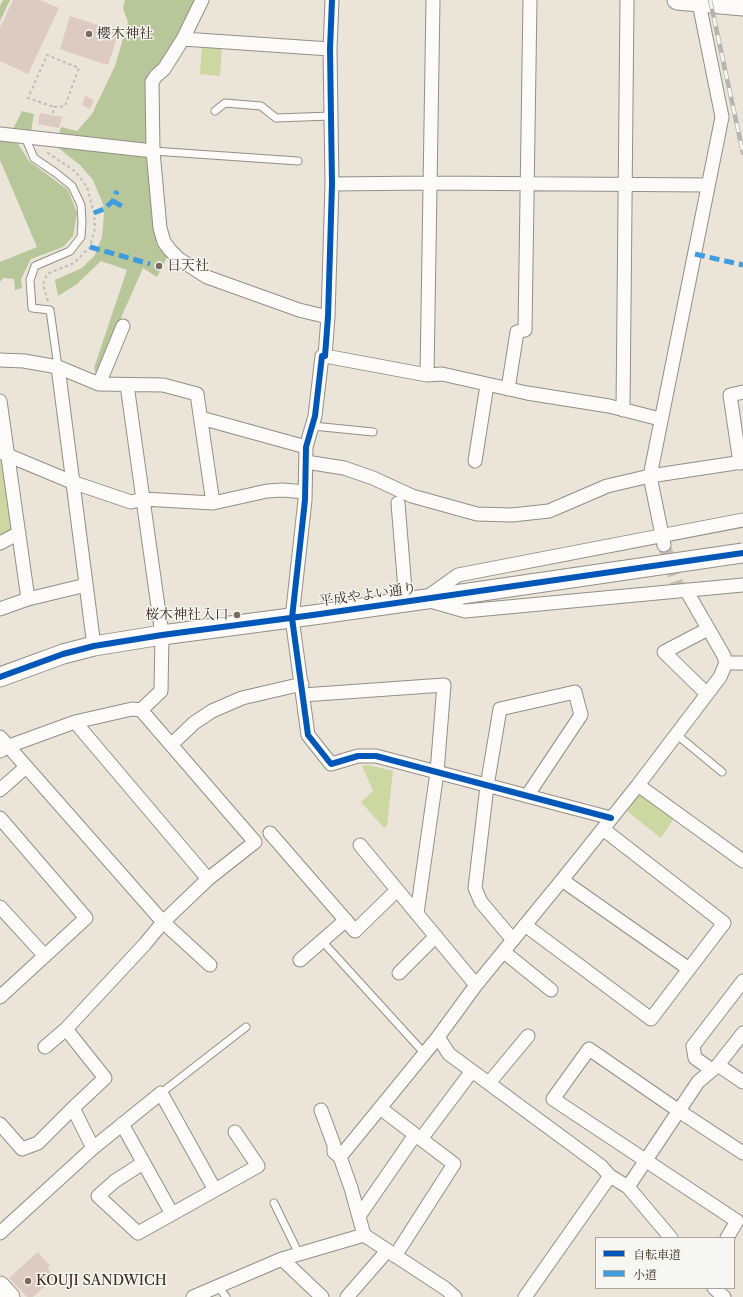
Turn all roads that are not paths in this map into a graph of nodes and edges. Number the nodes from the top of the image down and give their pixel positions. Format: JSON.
{"nodes":[{"id":1,"x":202,"y":0,"type":"edge"},
{"id":2,"x":332,"y":0,"type":"edge"},
{"id":3,"x":433,"y":0,"type":"edge"},
{"id":4,"x":530,"y":0,"type":"edge"},
{"id":5,"x":627,"y":0,"type":"edge"},
{"id":6,"x":677,"y":0,"type":"edge"},
{"id":7,"x":699,"y":3,"type":"junction"},
{"id":8,"x":743,"y":6,"type":"edge"},
{"id":9,"x":183,"y":39,"type":"junction"},
{"id":10,"x":330,"y":48,"type":"junction"},
{"id":11,"x":215,"y":111,"type":"dead end"},
{"id":12,"x":331,"y":116,"type":"junction"},
{"id":13,"x":0,"y":134,"type":"edge"},
{"id":14,"x":25,"y":137,"type":"junction"},
{"id":15,"x":153,"y":151,"type":"junction"},
{"id":16,"x":298,"y":161,"type":"dead end"},
{"id":17,"x":430,"y":183,"type":"junction"},
{"id":18,"x":332,"y":184,"type":"junction"},
{"id":19,"x":528,"y":184,"type":"junction"},
{"id":20,"x":626,"y":185,"type":"junction"},
{"id":21,"x":708,"y":185,"type":"junction"},
{"id":22,"x":328,"y":317,"type":"junction"},
{"id":23,"x":124,"y":326,"type":"dead end"},
{"id":24,"x":325,"y":356,"type":"junction"},
{"id":25,"x":0,"y":360,"type":"edge"},
{"id":26,"x":58,"y":367,"type":"junction"},
{"id":27,"x":427,"y":374,"type":"junction"},
{"id":28,"x":99,"y":384,"type":"junction"},
{"id":29,"x":488,"y":384,"type":"junction"},
{"id":30,"x":127,"y":385,"type":"junction"},
{"id":31,"x":508,"y":389,"type":"junction"},
{"id":32,"x":743,"y":392,"type":"edge"},
{"id":33,"x":0,"y":401,"type":"edge"},
{"id":34,"x":623,"y":410,"type":"junction"},
{"id":35,"x":201,"y":418,"type":"junction"},
{"id":36,"x":660,"y":419,"type":"junction"},
{"id":37,"x":313,"y":426,"type":"junction"},
{"id":38,"x":373,"y":432,"type":"dead end"},
{"id":39,"x":306,"y":447,"type":"junction"},
{"id":40,"x":4,"y":453,"type":"edge"},
{"id":41,"x":475,"y":461,"type":"dead end"},
{"id":42,"x":306,"y":462,"type":"junction"},
{"id":43,"x":741,"y":463,"type":"edge"},
{"id":44,"x":650,"y":476,"type":"junction"},
{"id":45,"x":72,"y":482,"type":"junction"},
{"id":46,"x":305,"y":492,"type":"junction"},
{"id":47,"x":143,"y":499,"type":"junction"},
{"id":48,"x":213,"y":503,"type":"junction"},
{"id":49,"x":398,"y":503,"type":"dead end"},
{"id":50,"x":743,"y":520,"type":"edge"},
{"id":51,"x":19,"y":533,"type":"junction"},
{"id":52,"x":663,"y":540,"type":"junction"},
{"id":53,"x":0,"y":543,"type":"edge"},
{"id":54,"x":743,"y":553,"type":"edge"},
{"id":55,"x":86,"y":585,"type":"junction"},
{"id":56,"x":743,"y":585,"type":"edge"},
{"id":57,"x":686,"y":590,"type":"junction"},
{"id":58,"x":28,"y":599,"type":"junction"},
{"id":59,"x":415,"y":601,"type":"junction"},
{"id":60,"x":0,"y":610,"type":"edge"},
{"id":61,"x":292,"y":618,"type":"junction"},
{"id":62,"x":708,"y":629,"type":"junction"},
{"id":63,"x":162,"y":635,"type":"junction"},
{"id":64,"x":94,"y":646,"type":"junction"},
{"id":65,"x":726,"y":663,"type":"junction"},
{"id":66,"x":743,"y":663,"type":"edge"},
{"id":67,"x":0,"y":677,"type":"edge"},
{"id":68,"x":303,"y":690,"type":"junction"},
{"id":69,"x":707,"y":694,"type":"junction"},
{"id":70,"x":141,"y":710,"type":"junction"},
{"id":71,"x":75,"y":722,"type":"junction"},
{"id":72,"x":676,"y":734,"type":"junction"},
{"id":73,"x":3,"y":745,"type":"edge"},
{"id":74,"x":171,"y":745,"type":"junction"},
{"id":75,"x":26,"y":767,"type":"junction"},
{"id":76,"x":437,"y":772,"type":"junction"},
{"id":77,"x":722,"y":772,"type":"dead end"},
{"id":78,"x":638,"y":785,"type":"junction"},
{"id":79,"x":487,"y":786,"type":"junction"},
{"id":80,"x":0,"y":790,"type":"edge"},
{"id":81,"x":527,"y":796,"type":"junction"},
{"id":82,"x":0,"y":818,"type":"edge"},
{"id":83,"x":611,"y":818,"type":"junction"},
{"id":84,"x":603,"y":829,"type":"junction"},
{"id":85,"x":270,"y":832,"type":"dead end"},
{"id":86,"x":360,"y":845,"type":"dead end"},
{"id":87,"x":743,"y":861,"type":"edge"},
{"id":88,"x":208,"y":879,"type":"junction"},
{"id":89,"x":562,"y":880,"type":"junction"},
{"id":90,"x":397,"y":890,"type":"junction"},
{"id":91,"x":0,"y":907,"type":"edge"},
{"id":92,"x":417,"y":913,"type":"junction"},
{"id":93,"x":346,"y":920,"type":"junction"},
{"id":94,"x":163,"y":922,"type":"junction"},
{"id":95,"x":526,"y":925,"type":"junction"},
{"id":96,"x":436,"y":936,"type":"junction"},
{"id":97,"x":513,"y":940,"type":"junction"},
{"id":98,"x":322,"y":941,"type":"junction"},
{"id":99,"x":504,"y":952,"type":"junction"},
{"id":100,"x":45,"y":956,"type":"junction"},
{"id":101,"x":300,"y":960,"type":"dead end"},
{"id":102,"x":210,"y":965,"type":"dead end"},
{"id":103,"x":689,"y":969,"type":"junction"},
{"id":104,"x":399,"y":973,"type":"dead end"},
{"id":105,"x":743,"y":981,"type":"edge"},
{"id":106,"x":476,"y":985,"type":"junction"},
{"id":107,"x":551,"y":990,"type":"dead end"},
{"id":108,"x":0,"y":997,"type":"edge"},
{"id":109,"x":246,"y":1027,"type":"dead end"},
{"id":110,"x":66,"y":1029,"type":"junction"},
{"id":111,"x":743,"y":1033,"type":"edge"},
{"id":112,"x":528,"y":1036,"type":"dead end"},
{"id":113,"x":438,"y":1037,"type":"junction"},
{"id":114,"x":45,"y":1047,"type":"dead end"},
{"id":115,"x":425,"y":1054,"type":"junction"},
{"id":116,"x":715,"y":1068,"type":"junction"},
{"id":117,"x":472,"y":1071,"type":"junction"},
{"id":118,"x":743,"y":1082,"type":"edge"},
{"id":119,"x":489,"y":1083,"type":"junction"},
{"id":120,"x":160,"y":1093,"type":"junction"},
{"id":121,"x":74,"y":1108,"type":"junction"},
{"id":122,"x":380,"y":1108,"type":"junction"},
{"id":123,"x":321,"y":1110,"type":"dead end"},
{"id":124,"x":679,"y":1111,"type":"junction"},
{"id":125,"x":0,"y":1124,"type":"edge"},
{"id":126,"x":122,"y":1124,"type":"junction"},
{"id":127,"x":236,"y":1132,"type":"dead end"},
{"id":128,"x":418,"y":1137,"type":"junction"},
{"id":129,"x":93,"y":1148,"type":"junction"},
{"id":130,"x":743,"y":1153,"type":"edge"},
{"id":131,"x":340,"y":1157,"type":"junction"},
{"id":132,"x":646,"y":1161,"type":"junction"},
{"id":133,"x":142,"y":1163,"type":"junction"},
{"id":134,"x":610,"y":1176,"type":"junction"},
{"id":135,"x":628,"y":1187,"type":"junction"},
{"id":136,"x":215,"y":1190,"type":"junction"},
{"id":137,"x":274,"y":1203,"type":"dead end"},
{"id":138,"x":172,"y":1214,"type":"junction"},
{"id":139,"x":359,"y":1216,"type":"junction"},
{"id":140,"x":0,"y":1233,"type":"edge"},
{"id":141,"x":364,"y":1235,"type":"junction"},
{"id":142,"x":670,"y":1237,"type":"edge"},
{"id":143,"x":728,"y":1237,"type":"edge"},
{"id":144,"x":299,"y":1254,"type":"junction"},
{"id":145,"x":391,"y":1254,"type":"junction"},
{"id":146,"x":282,"y":1259,"type":"junction"},
{"id":147,"x":0,"y":1286,"type":"edge"},
{"id":148,"x":218,"y":1286,"type":"junction"},
{"id":149,"x":715,"y":1289,"type":"edge"},
{"id":150,"x":10,"y":1297,"type":"edge"},
{"id":151,"x":193,"y":1297,"type":"edge"},
{"id":152,"x":226,"y":1297,"type":"edge"},
{"id":153,"x":322,"y":1297,"type":"edge"},
{"id":154,"x":347,"y":1297,"type":"edge"},
{"id":155,"x":455,"y":1297,"type":"edge"},
{"id":156,"x":525,"y":1297,"type":"edge"},
{"id":157,"x":724,"y":1297,"type":"edge"}],
"edges":[{"from":1,"to":9,"type":"street"},
{"from":2,"to":10,"type":"street"},
{"from":3,"to":17,"type":"street"},
{"from":4,"to":19,"type":"street"},
{"from":5,"to":20,"type":"street"},
{"from":6,"to":7,"type":"street"},
{"from":7,"to":8,"type":"street"},
{"from":7,"to":21,"type":"street"},
{"from":9,"to":10,"type":"street"},
{"from":9,"to":15,"type":"street"},
{"from":10,"to":12,"type":"street"},
{"from":11,"to":12,"type":"lane"},
{"from":12,"to":18,"type":"street"},
{"from":13,"to":14,"type":"street"},
{"from":14,"to":15,"type":"street"},
{"from":14,"to":26,"type":"lane"},
{"from":15,"to":16,"type":"lane"},
{"from":15,"to":22,"type":"street"},
{"from":17,"to":18,"type":"street"},
{"from":17,"to":19,"type":"street"},
{"from":17,"to":27,"type":"street"},
{"from":18,"to":22,"type":"street"},
{"from":19,"to":20,"type":"street"},
{"from":19,"to":31,"type":"street"},
{"from":20,"to":21,"type":"street"},
{"from":20,"to":34,"type":"street"},
{"from":21,"to":36,"type":"street"},
{"from":22,"to":24,"type":"street"},
{"from":23,"to":28,"type":"street"},
{"from":24,"to":27,"type":"street"},
{"from":24,"to":37,"type":"street"},
{"from":25,"to":26,"type":"street"},
{"from":26,"to":28,"type":"street"},
{"from":26,"to":45,"type":"street"},
{"from":27,"to":29,"type":"street"},
{"from":28,"to":30,"type":"street"},
{"from":29,"to":31,"type":"street"},
{"from":29,"to":41,"type":"street"},
{"from":30,"to":35,"type":"street"},
{"from":30,"to":47,"type":"street"},
{"from":31,"to":34,"type":"street"},
{"from":32,"to":43,"type":"street"},
{"from":33,"to":40,"type":"street"},
{"from":34,"to":36,"type":"street"},
{"from":35,"to":39,"type":"street"},
{"from":35,"to":48,"type":"street"},
{"from":36,"to":44,"type":"street"},
{"from":37,"to":38,"type":"lane"},
{"from":37,"to":39,"type":"street"},
{"from":39,"to":42,"type":"street"},
{"from":40,"to":45,"type":"street"},
{"from":40,"to":51,"type":"street"},
{"from":42,"to":44,"type":"street"},
{"from":42,"to":46,"type":"street"},
{"from":43,"to":44,"type":"street"},
{"from":44,"to":52,"type":"street"},
{"from":45,"to":47,"type":"street"},
{"from":45,"to":55,"type":"street"},
{"from":46,"to":48,"type":"street"},
{"from":46,"to":61,"type":"street"},
{"from":47,"to":48,"type":"street"},
{"from":47,"to":63,"type":"street"},
{"from":49,"to":59,"type":"street"},
{"from":50,"to":52,"type":"street"},
{"from":51,"to":53,"type":"street"},
{"from":51,"to":58,"type":"street"},
{"from":52,"to":59,"type":"street"},
{"from":54,"to":59,"type":"street","name":"平成やよい通り","bridge":true},
{"from":55,"to":58,"type":"street"},
{"from":55,"to":64,"type":"street"},
{"from":56,"to":57,"type":"street"},
{"from":57,"to":59,"type":"street"},
{"from":57,"to":62,"type":"street"},
{"from":58,"to":60,"type":"street"},
{"from":59,"to":61,"type":"street","name":"平成やよい通り"},
{"from":61,"to":63,"type":"street","name":"平成やよい通り"},
{"from":61,"to":68,"type":"street"},
{"from":62,"to":65,"type":"street"},
{"from":62,"to":69,"type":"street"},
{"from":63,"to":64,"type":"street","name":"平成やよい通り"},
{"from":63,"to":70,"type":"street"},
{"from":64,"to":67,"type":"street","name":"平成やよい通り"},
{"from":65,"to":66,"type":"street"},
{"from":65,"to":69,"type":"street"},
{"from":68,"to":74,"type":"street"},
{"from":68,"to":76,"type":"street"},
{"from":68,"to":76,"type":"street"},
{"from":69,"to":72,"type":"street"},
{"from":70,"to":71,"type":"street"},
{"from":70,"to":74,"type":"street"},
{"from":71,"to":73,"type":"street"},
{"from":71,"to":88,"type":"street"},
{"from":72,"to":77,"type":"lane"},
{"from":72,"to":78,"type":"street"},
{"from":73,"to":75,"type":"street"},
{"from":74,"to":88,"type":"street"},
{"from":75,"to":80,"type":"street"},
{"from":75,"to":94,"type":"street"},
{"from":76,"to":79,"type":"street"},
{"from":76,"to":92,"type":"street"},
{"from":78,"to":83,"type":"street"},
{"from":78,"to":87,"type":"street"},
{"from":79,"to":81,"type":"street"},
{"from":79,"to":81,"type":"street"},
{"from":79,"to":97,"type":"street"},
{"from":81,"to":83,"type":"street"},
{"from":82,"to":100,"type":"street"},
{"from":83,"to":84,"type":"street"},
{"from":84,"to":89,"type":"street"},
{"from":84,"to":103,"type":"street"},
{"from":85,"to":93,"type":"street"},
{"from":86,"to":90,"type":"street"},
{"from":88,"to":94,"type":"street"},
{"from":89,"to":95,"type":"street"},
{"from":89,"to":103,"type":"street"},
{"from":90,"to":92,"type":"street"},
{"from":90,"to":93,"type":"street"},
{"from":91,"to":100,"type":"street"},
{"from":92,"to":96,"type":"street"},
{"from":93,"to":98,"type":"street"},
{"from":94,"to":102,"type":"street"},
{"from":94,"to":110,"type":"street"},
{"from":95,"to":97,"type":"street"},
{"from":95,"to":103,"type":"street"},
{"from":96,"to":104,"type":"street"},
{"from":96,"to":106,"type":"street"},
{"from":97,"to":99,"type":"street"},
{"from":98,"to":101,"type":"street"},
{"from":98,"to":115,"type":"lane"},
{"from":99,"to":106,"type":"street"},
{"from":99,"to":107,"type":"street"},
{"from":100,"to":108,"type":"street"},
{"from":105,"to":116,"type":"street"},
{"from":106,"to":113,"type":"street"},
{"from":109,"to":120,"type":"lane"},
{"from":110,"to":114,"type":"street"},
{"from":110,"to":121,"type":"street"},
{"from":111,"to":116,"type":"street"},
{"from":112,"to":119,"type":"street"},
{"from":113,"to":115,"type":"street"},
{"from":113,"to":117,"type":"street"},
{"from":115,"to":122,"type":"street"},
{"from":116,"to":118,"type":"street"},
{"from":116,"to":124,"type":"street"},
{"from":117,"to":119,"type":"street"},
{"from":117,"to":128,"type":"street"},
{"from":119,"to":134,"type":"street"},
{"from":120,"to":126,"type":"street"},
{"from":120,"to":136,"type":"street"},
{"from":121,"to":125,"type":"street"},
{"from":121,"to":129,"type":"street"},
{"from":122,"to":128,"type":"street"},
{"from":122,"to":131,"type":"street"},
{"from":123,"to":131,"type":"street"},
{"from":124,"to":130,"type":"street"},
{"from":124,"to":132,"type":"street"},
{"from":124,"to":132,"type":"street"},
{"from":126,"to":129,"type":"street"},
{"from":126,"to":133,"type":"street"},
{"from":127,"to":136,"type":"street"},
{"from":128,"to":139,"type":"street"},
{"from":128,"to":145,"type":"street"},
{"from":129,"to":140,"type":"street"},
{"from":131,"to":139,"type":"street"},
{"from":132,"to":135,"type":"street"},
{"from":132,"to":143,"type":"street"},
{"from":133,"to":138,"type":"street"},
{"from":133,"to":138,"type":"street"},
{"from":134,"to":135,"type":"street"},
{"from":134,"to":156,"type":"street"},
{"from":135,"to":142,"type":"street"},
{"from":136,"to":138,"type":"street"},
{"from":137,"to":144,"type":"lane"},
{"from":139,"to":141,"type":"street"},
{"from":141,"to":144,"type":"street"},
{"from":141,"to":145,"type":"street"},
{"from":144,"to":146,"type":"street"},
{"from":145,"to":154,"type":"street"},
{"from":145,"to":155,"type":"street"},
{"from":146,"to":148,"type":"street"},
{"from":146,"to":153,"type":"street"},
{"from":147,"to":150,"type":"street"},
{"from":148,"to":151,"type":"street"},
{"from":148,"to":152,"type":"lane"},
{"from":149,"to":157,"type":"street"}]}
